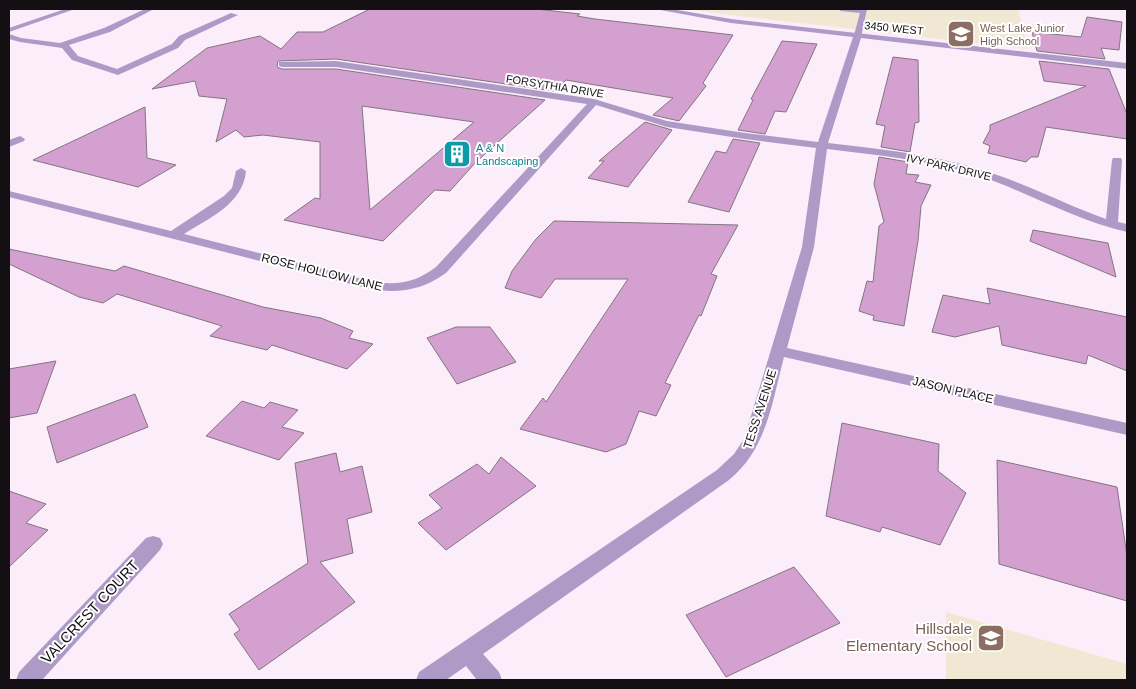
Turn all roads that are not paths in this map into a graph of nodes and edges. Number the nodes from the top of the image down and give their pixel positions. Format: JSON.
{"nodes":[{"id":1,"x":71,"y":9,"type":"edge"},
{"id":2,"x":150,"y":9,"type":"edge"},
{"id":3,"x":659,"y":9,"type":"edge"},
{"id":4,"x":841,"y":9,"type":"edge"},
{"id":5,"x":234,"y":15,"type":"dead end"},
{"id":6,"x":9,"y":30,"type":"edge"},
{"id":7,"x":858,"y":35,"type":"junction"},
{"id":8,"x":11,"y":39,"type":"edge"},
{"id":9,"x":61,"y":45,"type":"junction"},
{"id":10,"x":282,"y":64,"type":"dead end"},
{"id":11,"x":1127,"y":66,"type":"edge"},
{"id":12,"x":594,"y":102,"type":"junction"},
{"id":13,"x":20,"y":139,"type":"dead end"},
{"id":14,"x":9,"y":144,"type":"edge"},
{"id":15,"x":822,"y":145,"type":"junction"},
{"id":16,"x":1117,"y":160,"type":"dead end"},
{"id":17,"x":242,"y":171,"type":"dead end"},
{"id":18,"x":9,"y":194,"type":"edge"},
{"id":19,"x":1112,"y":225,"type":"junction"},
{"id":20,"x":1127,"y":228,"type":"edge"},
{"id":21,"x":174,"y":235,"type":"junction"},
{"id":22,"x":778,"y":351,"type":"junction"},
{"id":23,"x":1127,"y":429,"type":"edge"},
{"id":24,"x":153,"y":544,"type":"dead end"},
{"id":25,"x":467,"y":651,"type":"junction"},
{"id":26,"x":27,"y":680,"type":"edge"},
{"id":27,"x":427,"y":680,"type":"edge"},
{"id":28,"x":492,"y":680,"type":"edge"}],
"edges":[{"from":1,"to":6,"type":"street"},
{"from":2,"to":9,"type":"street"},
{"from":3,"to":7,"type":"street","name":"3450 WEST"},
{"from":4,"to":7,"type":"street","name":"TESS AVENUE"},
{"from":5,"to":9,"type":"street"},
{"from":7,"to":11,"type":"street","name":"3450 WEST"},
{"from":7,"to":15,"type":"street","name":"TESS AVENUE"},
{"from":8,"to":9,"type":"street"},
{"from":10,"to":12,"type":"street","name":"FORSYTHIA DRIVE"},
{"from":12,"to":15,"type":"street","name":"FORSYTHIA DRIVE"},
{"from":12,"to":21,"type":"street","name":"ROSE HOLLOW LANE"},
{"from":13,"to":14,"type":"street"},
{"from":15,"to":19,"type":"street","name":"IVY PARK DRIVE"},
{"from":15,"to":22,"type":"street","name":"TESS AVENUE"},
{"from":16,"to":19,"type":"street"},
{"from":17,"to":21,"type":"street"},
{"from":18,"to":21,"type":"street","name":"ROSE HOLLOW LANE"},
{"from":19,"to":20,"type":"street","name":"IVY PARK DRIVE"},
{"from":22,"to":23,"type":"street","name":"JASON PLACE"},
{"from":22,"to":25,"type":"street","name":"TESS AVENUE"},
{"from":24,"to":26,"type":"street","name":"VALCREST COURT"},
{"from":25,"to":27,"type":"street","name":"TESS AVENUE"},
{"from":25,"to":28,"type":"street"}]}
